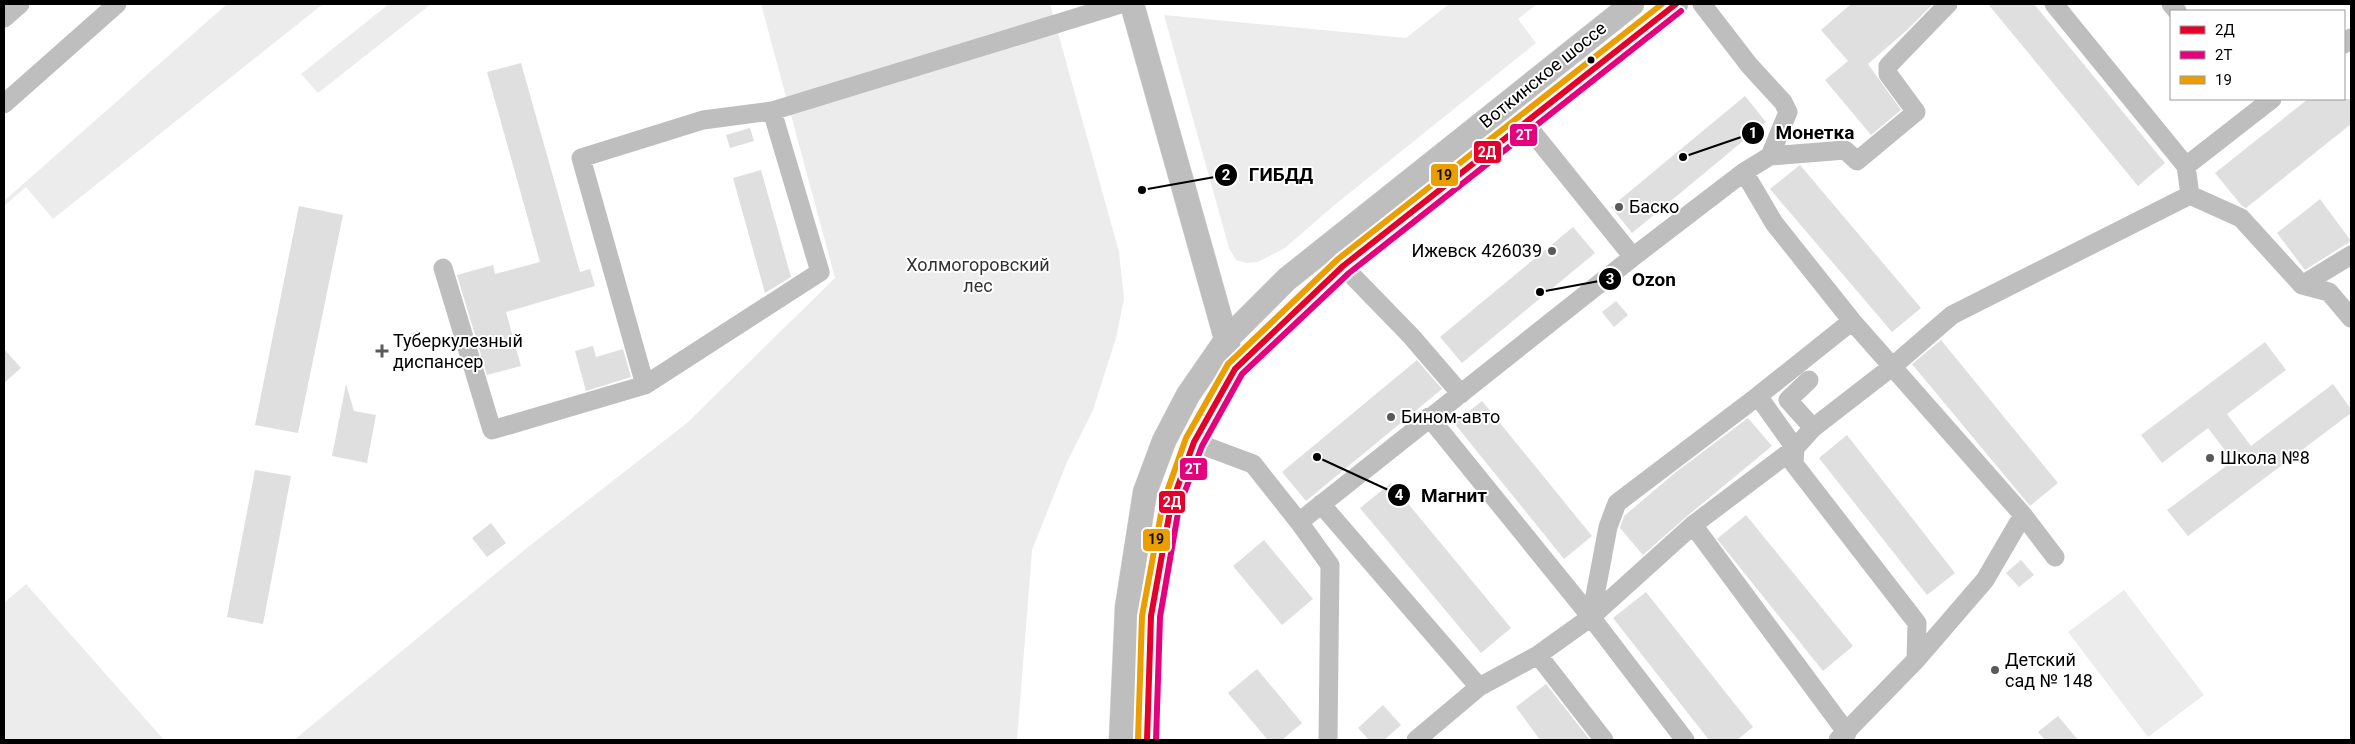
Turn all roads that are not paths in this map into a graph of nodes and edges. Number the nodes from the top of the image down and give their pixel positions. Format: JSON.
{"nodes":[{"id":1,"x":20,"y":4,"type":"edge"},
{"id":2,"x":117,"y":4,"type":"edge"},
{"id":3,"x":1121,"y":4,"type":"edge"},
{"id":4,"x":1132,"y":4,"type":"edge"},
{"id":5,"x":1632,"y":4,"type":"edge"},
{"id":6,"x":1676,"y":4,"type":"edge"},
{"id":7,"x":1702,"y":4,"type":"edge"},
{"id":8,"x":1947,"y":4,"type":"edge"},
{"id":9,"x":2054,"y":4,"type":"edge"},
{"id":10,"x":4,"y":18,"type":"edge"},
{"id":11,"x":2268,"y":100,"type":"edge"},
{"id":12,"x":4,"y":104,"type":"edge"},
{"id":13,"x":2250,"y":105,"type":"edge"},
{"id":14,"x":772,"y":111,"type":"junction"},
{"id":15,"x":1525,"y":123,"type":"junction"},
{"id":16,"x":1770,"y":156,"type":"junction"},
{"id":17,"x":2186,"y":166,"type":"junction"},
{"id":18,"x":1744,"y":172,"type":"junction"},
{"id":19,"x":2190,"y":194,"type":"junction"},
{"id":20,"x":2351,"y":255,"type":"edge"},
{"id":21,"x":1633,"y":256,"type":"junction"},
{"id":22,"x":1343,"y":266,"type":"junction"},
{"id":23,"x":443,"y":268,"type":"dead end"},
{"id":24,"x":2302,"y":285,"type":"junction"},
{"id":25,"x":2351,"y":318,"type":"edge"},
{"id":26,"x":1852,"y":321,"type":"junction"},
{"id":27,"x":1226,"y":340,"type":"junction"},
{"id":28,"x":1893,"y":366,"type":"junction"},
{"id":29,"x":1235,"y":370,"type":"junction"},
{"id":30,"x":1809,"y":380,"type":"dead end"},
{"id":31,"x":645,"y":385,"type":"junction"},
{"id":32,"x":1461,"y":394,"type":"junction"},
{"id":33,"x":1758,"y":396,"type":"junction"},
{"id":34,"x":1430,"y":417,"type":"junction"},
{"id":35,"x":1813,"y":428,"type":"junction"},
{"id":36,"x":1194,"y":442,"type":"junction"},
{"id":37,"x":1795,"y":448,"type":"junction"},
{"id":38,"x":1321,"y":504,"type":"junction"},
{"id":39,"x":2023,"y":515,"type":"junction"},
{"id":40,"x":1299,"y":522,"type":"junction"},
{"id":41,"x":1693,"y":525,"type":"junction"},
{"id":42,"x":2055,"y":557,"type":"dead end"},
{"id":43,"x":1591,"y":617,"type":"junction"},
{"id":44,"x":1538,"y":655,"type":"junction"},
{"id":45,"x":1916,"y":660,"type":"junction"},
{"id":46,"x":1479,"y":687,"type":"junction"},
{"id":47,"x":1843,"y":736,"type":"edge"},
{"id":48,"x":1120,"y":740,"type":"edge"},
{"id":49,"x":1147,"y":740,"type":"edge"},
{"id":50,"x":1328,"y":740,"type":"edge"},
{"id":51,"x":1416,"y":740,"type":"edge"},
{"id":52,"x":1604,"y":740,"type":"edge"},
{"id":53,"x":1685,"y":740,"type":"edge"}],
"edges":[{"from":1,"to":10,"type":"lane"},
{"from":2,"to":12,"type":"lane"},
{"from":3,"to":14,"type":"lane"},
{"from":4,"to":27,"type":"main road"},
{"from":5,"to":27,"type":"main road","name":"Воткинское шоссе"},
{"from":6,"to":15,"type":"main road","name":"Воткинское шоссе"},
{"from":7,"to":16,"type":"lane"},
{"from":8,"to":16,"type":"lane"},
{"from":9,"to":17,"type":"lane"},
{"from":11,"to":13,"type":"lane"},
{"from":13,"to":17,"type":"lane"},
{"from":14,"to":31,"type":"lane"},
{"from":14,"to":31,"type":"lane"},
{"from":15,"to":21,"type":"lane"},
{"from":15,"to":22,"type":"main road","name":"Воткинское шоссе"},
{"from":16,"to":18,"type":"lane"},
{"from":17,"to":19,"type":"lane"},
{"from":18,"to":21,"type":"lane"},
{"from":18,"to":26,"type":"lane"},
{"from":19,"to":24,"type":"lane"},
{"from":19,"to":28,"type":"lane"},
{"from":20,"to":24,"type":"lane"},
{"from":21,"to":32,"type":"lane"},
{"from":22,"to":29,"type":"main road","name":"Воткинское шоссе"},
{"from":22,"to":32,"type":"lane"},
{"from":23,"to":31,"type":"lane"},
{"from":24,"to":25,"type":"lane"},
{"from":26,"to":28,"type":"lane"},
{"from":26,"to":33,"type":"lane"},
{"from":27,"to":29,"type":"main road"},
{"from":27,"to":48,"type":"main road","name":"Воткинское шоссе"},
{"from":28,"to":35,"type":"lane"},
{"from":28,"to":39,"type":"lane"},
{"from":29,"to":36,"type":"main road","name":"Воткинское шоссе"},
{"from":30,"to":35,"type":"lane"},
{"from":32,"to":34,"type":"lane"},
{"from":33,"to":37,"type":"lane"},
{"from":33,"to":43,"type":"lane"},
{"from":34,"to":38,"type":"lane"},
{"from":34,"to":43,"type":"lane"},
{"from":35,"to":37,"type":"lane"},
{"from":36,"to":40,"type":"lane"},
{"from":36,"to":49,"type":"main road","name":"Воткинское шоссе"},
{"from":37,"to":41,"type":"lane"},
{"from":37,"to":45,"type":"lane"},
{"from":38,"to":40,"type":"lane"},
{"from":38,"to":46,"type":"lane"},
{"from":39,"to":42,"type":"lane"},
{"from":39,"to":45,"type":"lane"},
{"from":40,"to":50,"type":"lane"},
{"from":41,"to":43,"type":"lane"},
{"from":41,"to":47,"type":"lane"},
{"from":43,"to":44,"type":"lane"},
{"from":43,"to":53,"type":"lane"},
{"from":44,"to":46,"type":"lane"},
{"from":44,"to":52,"type":"lane"},
{"from":45,"to":47,"type":"lane"},
{"from":46,"to":51,"type":"lane"}]}
